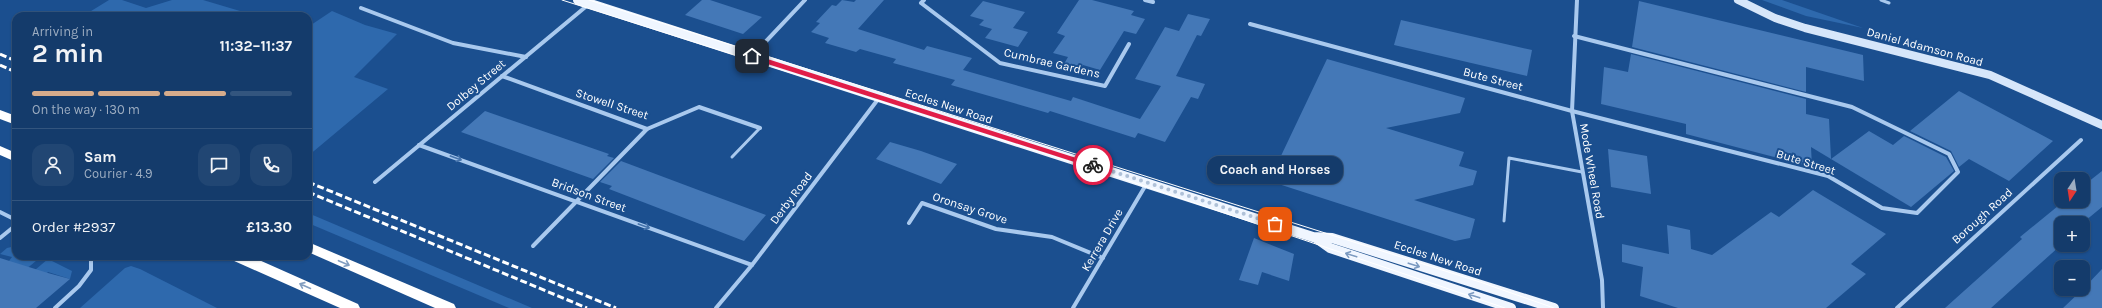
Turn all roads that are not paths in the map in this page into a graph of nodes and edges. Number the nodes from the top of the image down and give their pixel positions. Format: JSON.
{"nodes":[{"id":1,"x":578,"y":0,"type":"edge"},
{"id":2,"x":805,"y":0,"type":"edge"},
{"id":3,"x":924,"y":0,"type":"edge"},
{"id":4,"x":1145,"y":0,"type":"edge"},
{"id":5,"x":1577,"y":0,"type":"edge"},
{"id":6,"x":1738,"y":0,"type":"edge"},
{"id":7,"x":1880,"y":0,"type":"edge"},
{"id":8,"x":1153,"y":2,"type":"dead end"},
{"id":9,"x":1889,"y":3,"type":"dead end"},
{"id":10,"x":590,"y":4,"type":"junction"},
{"id":11,"x":361,"y":8,"type":"dead end"},
{"id":12,"x":1250,"y":24,"type":"dead end"},
{"id":13,"x":1574,"y":36,"type":"junction"},
{"id":14,"x":1129,"y":44,"type":"dead end"},
{"id":15,"x":526,"y":56,"type":"junction"},
{"id":16,"x":752,"y":56,"type":"junction"},
{"id":17,"x":502,"y":76,"type":"junction"},
{"id":18,"x":879,"y":98,"type":"junction"},
{"id":19,"x":1572,"y":111,"type":"junction"},
{"id":20,"x":0,"y":114,"type":"edge"},
{"id":21,"x":12,"y":118,"type":"edge"},
{"id":22,"x":2102,"y":125,"type":"edge"},
{"id":23,"x":760,"y":128,"type":"joint"},
{"id":24,"x":647,"y":129,"type":"junction"},
{"id":25,"x":2081,"y":140,"type":"dead end"},
{"id":26,"x":419,"y":145,"type":"junction"},
{"id":27,"x":0,"y":150,"type":"edge"},
{"id":28,"x":12,"y":156,"type":"edge"},
{"id":29,"x":732,"y":157,"type":"dead end"},
{"id":30,"x":1582,"y":172,"type":"junction"},
{"id":31,"x":375,"y":182,"type":"dead end"},
{"id":32,"x":1147,"y":183,"type":"junction"},
{"id":33,"x":576,"y":201,"type":"junction"},
{"id":34,"x":0,"y":212,"type":"edge"},
{"id":35,"x":12,"y":218,"type":"edge"},
{"id":36,"x":1504,"y":221,"type":"dead end"},
{"id":37,"x":910,"y":223,"type":"dead end"},
{"id":38,"x":12,"y":228,"type":"edge"},
{"id":39,"x":1313,"y":237,"type":"junction"},
{"id":40,"x":0,"y":238,"type":"edge"},
{"id":41,"x":533,"y":246,"type":"dead end"},
{"id":42,"x":312,"y":249,"type":"edge"},
{"id":43,"x":1103,"y":258,"type":"junction"},
{"id":44,"x":91,"y":260,"type":"edge"},
{"id":45,"x":246,"y":260,"type":"edge"},
{"id":46,"x":752,"y":265,"type":"junction"},
{"id":47,"x":55,"y":308,"type":"edge"},
{"id":48,"x":353,"y":308,"type":"edge"},
{"id":49,"x":449,"y":308,"type":"edge"},
{"id":50,"x":716,"y":308,"type":"edge"},
{"id":51,"x":1074,"y":308,"type":"edge"},
{"id":52,"x":1512,"y":308,"type":"edge"},
{"id":53,"x":1554,"y":308,"type":"edge"},
{"id":54,"x":1604,"y":308,"type":"edge"},
{"id":55,"x":1897,"y":308,"type":"edge"}],
"edges":[{"from":1,"to":10,"type":"main road","name":"Eccles New Road"},
{"from":2,"to":16,"type":"street"},
{"from":3,"to":14,"type":"street","name":"Cumbrae Gardens"},
{"from":4,"to":8,"type":"street"},
{"from":5,"to":13,"type":"street","name":"Mode Wheel Road"},
{"from":6,"to":22,"type":"street","name":"Daniel Adamson Road"},
{"from":7,"to":9,"type":"lane"},
{"from":10,"to":15,"type":"street","name":"Dolbey Street"},
{"from":10,"to":16,"type":"main road","name":"Eccles New Road"},
{"from":11,"to":15,"type":"street"},
{"from":12,"to":19,"type":"street","name":"Bute Street"},
{"from":13,"to":19,"type":"street","name":"Mode Wheel Road"},
{"from":13,"to":19,"type":"street","name":"Bute Street"},
{"from":15,"to":17,"type":"street","name":"Dolbey Street"},
{"from":16,"to":18,"type":"main road","name":"Eccles New Road"},
{"from":17,"to":24,"type":"street","name":"Stowell Street"},
{"from":17,"to":26,"type":"street","name":"Dolbey Street"},
{"from":18,"to":32,"type":"main road","name":"Eccles New Road"},
{"from":18,"to":46,"type":"street","name":"Derby Road"},
{"from":19,"to":30,"type":"street","name":"Mode Wheel Road"},
{"from":20,"to":21,"type":"highway"},
{"from":23,"to":24,"type":"street","name":"Stowell Street"},
{"from":23,"to":29,"type":"lane"},
{"from":24,"to":33,"type":"street"},
{"from":25,"to":55,"type":"street","name":"Borough Road"},
{"from":26,"to":31,"type":"street","name":"Dolbey Street"},
{"from":26,"to":33,"type":"street","name":"Bridson Street","one_way":true},
{"from":27,"to":28,"type":"highway"},
{"from":30,"to":36,"type":"lane"},
{"from":30,"to":54,"type":"street","name":"Mode Wheel Road"},
{"from":32,"to":39,"type":"main road","name":"Eccles New Road"},
{"from":32,"to":43,"type":"street","name":"Kerrera Drive"},
{"from":33,"to":41,"type":"street"},
{"from":33,"to":46,"type":"street","name":"Bridson Street","one_way":true},
{"from":34,"to":35,"type":"street"},
{"from":37,"to":43,"type":"street","name":"Oronsay Grove"},
{"from":38,"to":40,"type":"street"},
{"from":52,"to":39,"type":"main road","name":"Eccles New Road","one_way":true},
{"from":39,"to":53,"type":"main road","name":"Eccles New Road","one_way":true},
{"from":42,"to":49,"type":"highway","one_way":true},
{"from":43,"to":51,"type":"street","name":"Kerrera Drive"},
{"from":44,"to":47,"type":"street"},
{"from":48,"to":45,"type":"highway","one_way":true},
{"from":46,"to":50,"type":"street","name":"Derby Road"}]}
